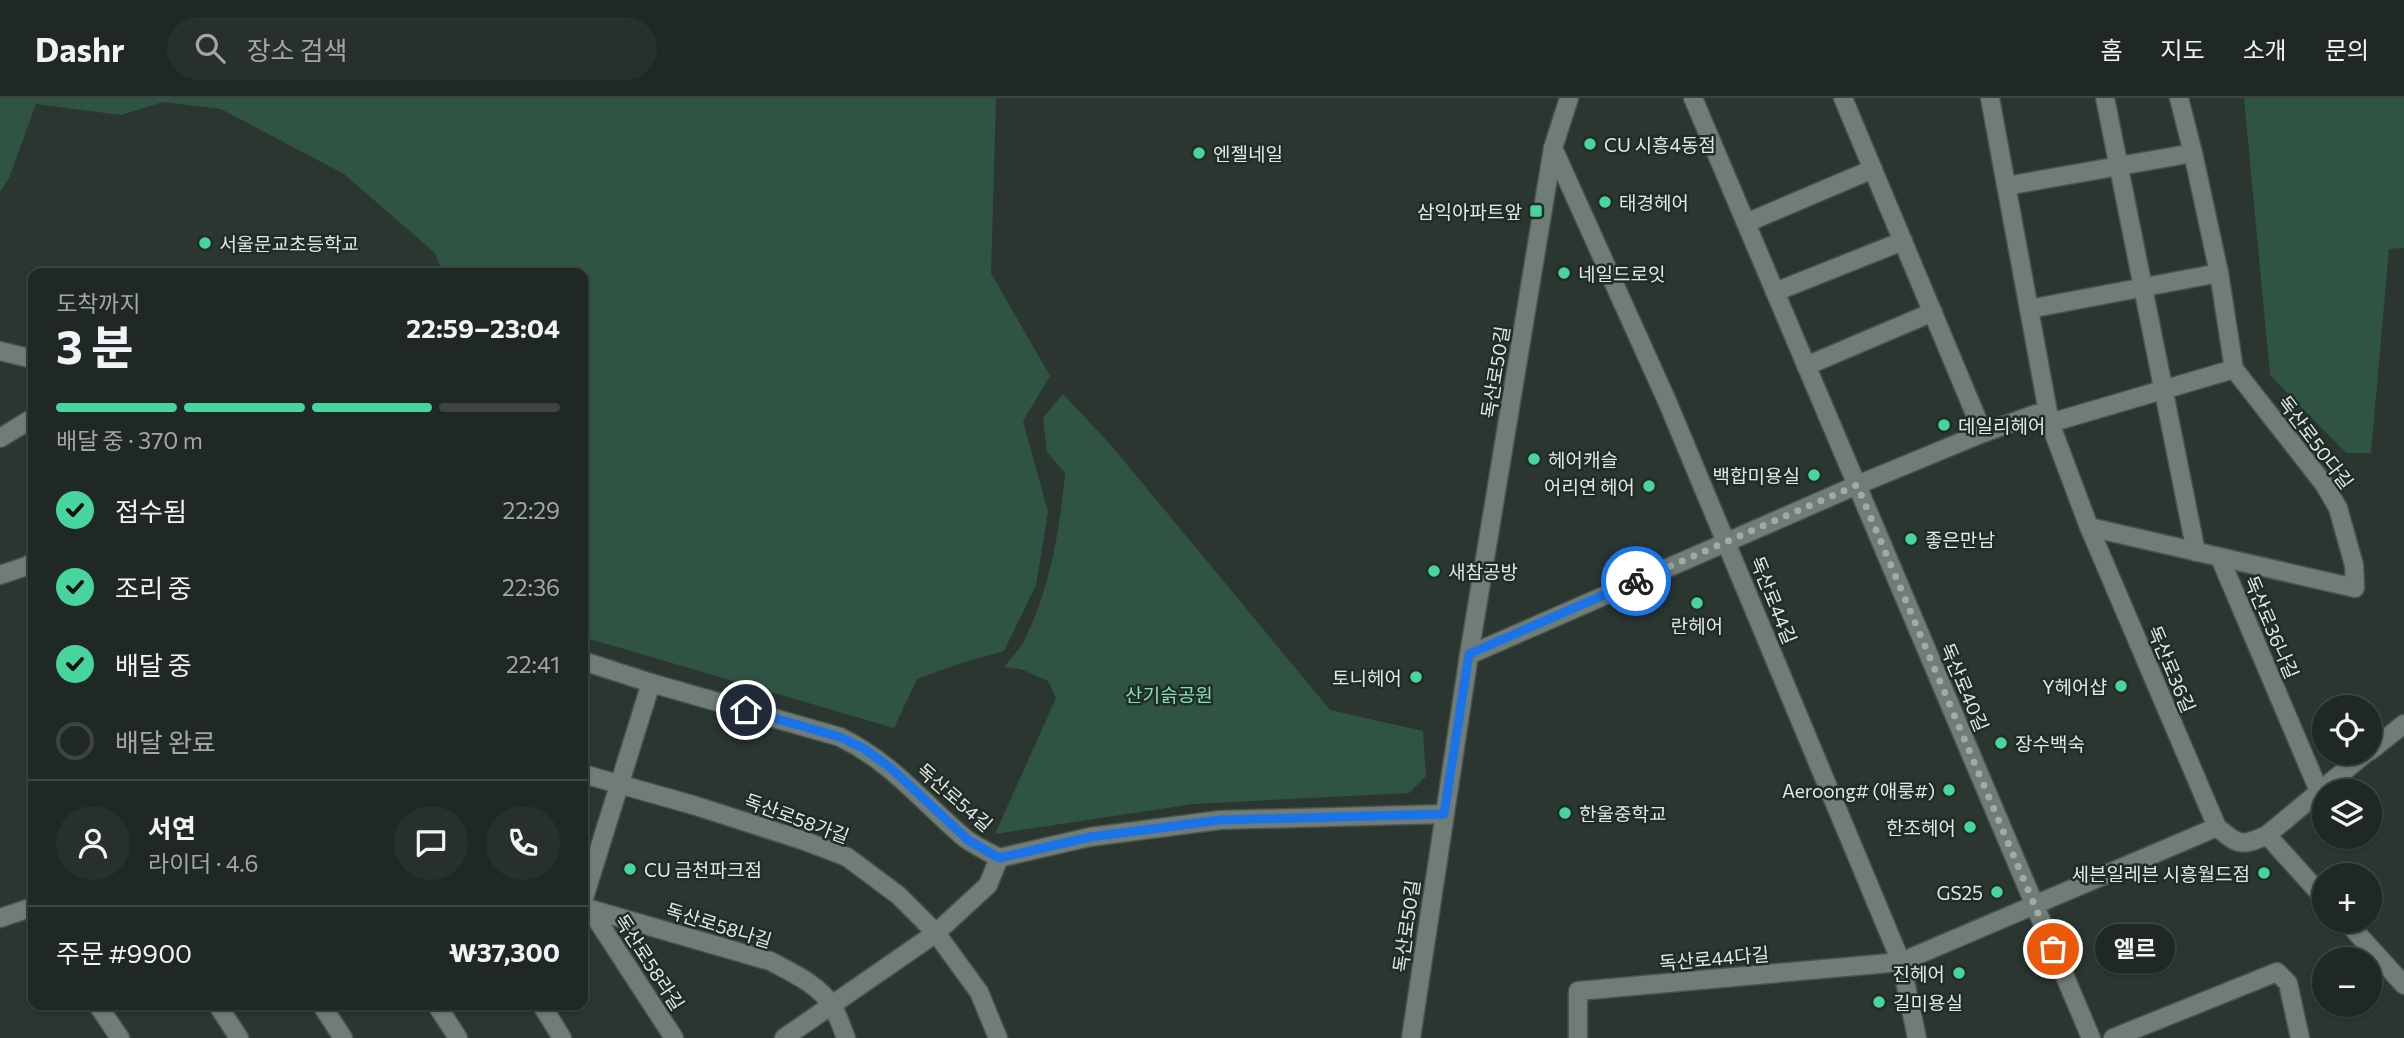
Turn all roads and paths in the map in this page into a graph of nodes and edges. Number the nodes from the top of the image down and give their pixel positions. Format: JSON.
{"nodes":[{"id":1,"x":1569,"y":98,"type":"edge"},
{"id":2,"x":1693,"y":98,"type":"edge"},
{"id":3,"x":1843,"y":98,"type":"edge"},
{"id":4,"x":1990,"y":98,"type":"edge"},
{"id":5,"x":2105,"y":98,"type":"edge"},
{"id":6,"x":2179,"y":98,"type":"edge"},
{"id":7,"x":1553,"y":148,"type":"junction"},
{"id":8,"x":2193,"y":153,"type":"junction"},
{"id":9,"x":2119,"y":167,"type":"junction"},
{"id":10,"x":1872,"y":169,"type":"junction"},
{"id":11,"x":2006,"y":186,"type":"junction"},
{"id":12,"x":1746,"y":223,"type":"junction"},
{"id":13,"x":1903,"y":241,"type":"junction"},
{"id":14,"x":2219,"y":273,"type":"junction"},
{"id":15,"x":2143,"y":286,"type":"junction"},
{"id":16,"x":1775,"y":292,"type":"junction"},
{"id":17,"x":2029,"y":309,"type":"junction"},
{"id":18,"x":1933,"y":312,"type":"junction"},
{"id":19,"x":0,"y":351,"type":"edge"},
{"id":20,"x":28,"y":358,"type":"edge"},
{"id":21,"x":1807,"y":366,"type":"junction"},
{"id":22,"x":2234,"y":369,"type":"junction"},
{"id":23,"x":2164,"y":391,"type":"junction"},
{"id":24,"x":28,"y":421,"type":"edge"},
{"id":25,"x":2050,"y":423,"type":"junction"},
{"id":26,"x":1983,"y":433,"type":"junction"},
{"id":27,"x":0,"y":438,"type":"edge"},
{"id":28,"x":1857,"y":485,"type":"junction"},
{"id":29,"x":2088,"y":527,"type":"junction"},
{"id":30,"x":1726,"y":541,"type":"junction"},
{"id":31,"x":2196,"y":552,"type":"junction"},
{"id":32,"x":2220,"y":558,"type":"junction"},
{"id":33,"x":28,"y":565,"type":"edge"},
{"id":34,"x":0,"y":575,"type":"edge"},
{"id":35,"x":1469,"y":654,"type":"junction"},
{"id":36,"x":588,"y":663,"type":"edge"},
{"id":37,"x":651,"y":683,"type":"junction"},
{"id":38,"x":2404,"y":724,"type":"edge"},
{"id":39,"x":2382,"y":741,"type":"edge"},
{"id":40,"x":2352,"y":765,"type":"edge"},
{"id":41,"x":588,"y":775,"type":"edge"},
{"id":42,"x":2314,"y":779,"type":"edge"},
{"id":43,"x":2334,"y":779,"type":"edge"},
{"id":44,"x":620,"y":784,"type":"junction"},
{"id":45,"x":2312,"y":797,"type":"edge"},
{"id":46,"x":1444,"y":814,"type":"junction"},
{"id":47,"x":2217,"y":827,"type":"junction"},
{"id":48,"x":2267,"y":835,"type":"junction"},
{"id":49,"x":999,"y":858,"type":"junction"},
{"id":50,"x":2312,"y":885,"type":"edge"},
{"id":51,"x":588,"y":896,"type":"edge"},
{"id":52,"x":2035,"y":905,"type":"junction"},
{"id":53,"x":588,"y":907,"type":"edge"},
{"id":54,"x":28,"y":909,"type":"edge"},
{"id":55,"x":588,"y":910,"type":"edge"},
{"id":56,"x":0,"y":918,"type":"edge"},
{"id":57,"x":936,"y":933,"type":"junction"},
{"id":58,"x":2357,"y":933,"type":"edge"},
{"id":59,"x":1901,"y":962,"type":"junction"},
{"id":60,"x":2404,"y":985,"type":"edge"},
{"id":61,"x":832,"y":1006,"type":"junction"},
{"id":62,"x":101,"y":1010,"type":"edge"},
{"id":63,"x":221,"y":1010,"type":"edge"},
{"id":64,"x":325,"y":1010,"type":"edge"},
{"id":65,"x":440,"y":1010,"type":"edge"},
{"id":66,"x":545,"y":1010,"type":"edge"},
{"id":67,"x":118,"y":1037,"type":"edge"},
{"id":68,"x":239,"y":1038,"type":"edge"},
{"id":69,"x":344,"y":1038,"type":"edge"},
{"id":70,"x":458,"y":1038,"type":"edge"},
{"id":71,"x":562,"y":1038,"type":"edge"},
{"id":72,"x":674,"y":1038,"type":"edge"},
{"id":73,"x":784,"y":1038,"type":"edge"},
{"id":74,"x":846,"y":1038,"type":"edge"},
{"id":75,"x":998,"y":1038,"type":"edge"},
{"id":76,"x":1411,"y":1038,"type":"edge"},
{"id":77,"x":1578,"y":1038,"type":"edge"},
{"id":78,"x":1917,"y":1038,"type":"edge"},
{"id":79,"x":2091,"y":1038,"type":"edge"},
{"id":80,"x":2113,"y":1038,"type":"edge"},
{"id":81,"x":2300,"y":1038,"type":"edge"}],
"edges":[{"from":1,"to":7,"type":"street","name":"독산로50길"},
{"from":2,"to":12,"type":"street","name":"독산로40길"},
{"from":3,"to":10,"type":"street"},
{"from":4,"to":11,"type":"street","name":"독산로36길"},
{"from":5,"to":9,"type":"street"},
{"from":6,"to":8,"type":"street","name":"독산로50다길"},
{"from":7,"to":30,"type":"street","name":"독산로44길"},
{"from":7,"to":35,"type":"street","name":"독산로50길"},
{"from":8,"to":9,"type":"street"},
{"from":8,"to":14,"type":"street","name":"독산로50다길"},
{"from":9,"to":11,"type":"street"},
{"from":9,"to":15,"type":"street"},
{"from":10,"to":12,"type":"street"},
{"from":10,"to":13,"type":"street"},
{"from":11,"to":17,"type":"street","name":"독산로36길"},
{"from":12,"to":16,"type":"street","name":"독산로40길"},
{"from":13,"to":16,"type":"street"},
{"from":13,"to":18,"type":"street"},
{"from":14,"to":15,"type":"street"},
{"from":14,"to":22,"type":"street","name":"독산로50다길"},
{"from":15,"to":17,"type":"street"},
{"from":15,"to":23,"type":"street"},
{"from":16,"to":21,"type":"street","name":"독산로40길"},
{"from":17,"to":25,"type":"street","name":"독산로36길"},
{"from":18,"to":21,"type":"street"},
{"from":18,"to":26,"type":"street"},
{"from":19,"to":20,"type":"street"},
{"from":21,"to":28,"type":"street","name":"독산로40길"},
{"from":22,"to":23,"type":"street"},
{"from":22,"to":32,"type":"street","name":"독산로50다길"},
{"from":23,"to":25,"type":"street"},
{"from":23,"to":31,"type":"street"},
{"from":24,"to":27,"type":"street"},
{"from":25,"to":26,"type":"street"},
{"from":25,"to":29,"type":"street","name":"독산로36길"},
{"from":26,"to":28,"type":"street"},
{"from":28,"to":30,"type":"street"},
{"from":28,"to":52,"type":"street","name":"독산로40길"},
{"from":29,"to":31,"type":"street"},
{"from":29,"to":47,"type":"street","name":"독산로36길"},
{"from":30,"to":35,"type":"street"},
{"from":30,"to":59,"type":"street","name":"독산로44길"},
{"from":31,"to":32,"type":"street"},
{"from":32,"to":42,"type":"street","name":"독산로36나길"},
{"from":33,"to":34,"type":"street"},
{"from":35,"to":46,"type":"street","name":"독산로50길"},
{"from":36,"to":37,"type":"street","name":"독산로54길"},
{"from":37,"to":44,"type":"street"},
{"from":37,"to":49,"type":"street","name":"독산로54길"},
{"from":38,"to":39,"type":"street"},
{"from":40,"to":43,"type":"street"},
{"from":41,"to":44,"type":"street","name":"독산로58가길"},
{"from":44,"to":51,"type":"street"},
{"from":44,"to":57,"type":"street","name":"독산로58가길"},
{"from":45,"to":48,"type":"street"},
{"from":46,"to":49,"type":"street","name":"독산로54길"},
{"from":46,"to":76,"type":"street","name":"독산로50길"},
{"from":47,"to":48,"type":"street"},
{"from":47,"to":52,"type":"street"},
{"from":48,"to":50,"type":"street"},
{"from":49,"to":57,"type":"street"},
{"from":52,"to":59,"type":"street"},
{"from":52,"to":79,"type":"street","name":"독산로40길"},
{"from":53,"to":61,"type":"street","name":"독산로58나길"},
{"from":54,"to":56,"type":"street"},
{"from":55,"to":72,"type":"street","name":"독산로58라길"},
{"from":57,"to":61,"type":"street"},
{"from":57,"to":75,"type":"street","name":"독산로58가길"},
{"from":58,"to":60,"type":"street"},
{"from":59,"to":77,"type":"street","name":"독산로44다길"},
{"from":59,"to":78,"type":"street","name":"독산로44길"},
{"from":61,"to":73,"type":"street"},
{"from":61,"to":74,"type":"street","name":"독산로58나길"},
{"from":62,"to":67,"type":"street"},
{"from":63,"to":68,"type":"street"},
{"from":64,"to":69,"type":"street"},
{"from":65,"to":70,"type":"street"},
{"from":66,"to":71,"type":"street"},
{"from":80,"to":81,"type":"street"}]}
